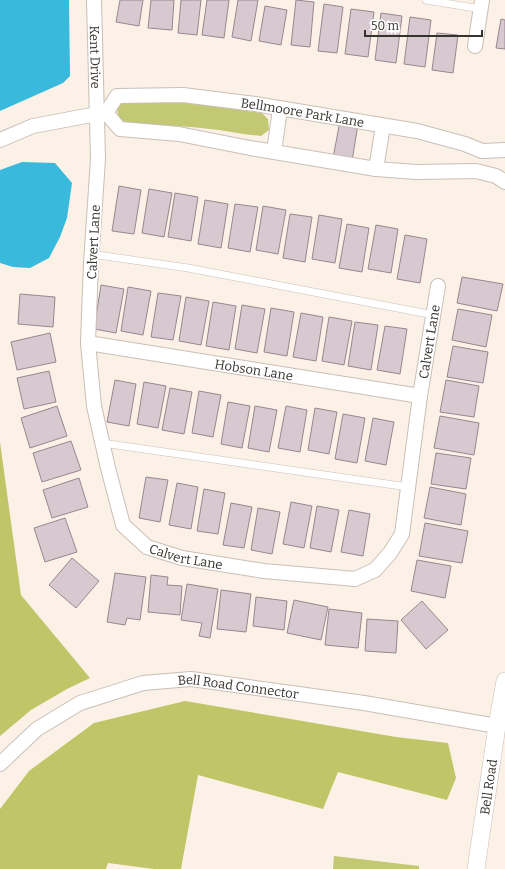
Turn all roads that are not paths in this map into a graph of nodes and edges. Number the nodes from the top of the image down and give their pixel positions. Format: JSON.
{"nodes":[{"id":1,"x":94,"y":0,"type":"edge"},
{"id":2,"x":426,"y":0,"type":"edge"},
{"id":3,"x":482,"y":5,"type":"edge"},
{"id":4,"x":475,"y":46,"type":"dead end"},
{"id":5,"x":280,"y":109,"type":"junction"},
{"id":6,"x":102,"y":114,"type":"junction"},
{"id":7,"x":383,"y":126,"type":"junction"},
{"id":8,"x":0,"y":140,"type":"edge"},
{"id":9,"x":505,"y":150,"type":"edge"},
{"id":10,"x":274,"y":152,"type":"junction"},
{"id":11,"x":376,"y":169,"type":"junction"},
{"id":12,"x":505,"y":182,"type":"edge"},
{"id":13,"x":92,"y":254,"type":"junction"},
{"id":14,"x":438,"y":286,"type":"dead end"},
{"id":15,"x":434,"y":315,"type":"junction"},
{"id":16,"x":88,"y":343,"type":"junction"},
{"id":17,"x":420,"y":396,"type":"junction"},
{"id":18,"x":102,"y":443,"type":"junction"},
{"id":19,"x":408,"y":487,"type":"junction"},
{"id":20,"x":505,"y":681,"type":"edge"},
{"id":21,"x":497,"y":726,"type":"junction"},
{"id":22,"x":0,"y":764,"type":"edge"},
{"id":23,"x":476,"y":869,"type":"edge"}],
"edges":[{"from":1,"to":6,"type":"street","name":"Kent Drive"},
{"from":2,"to":3,"type":"lane"},
{"from":3,"to":4,"type":"street"},
{"from":5,"to":6,"type":"street","name":"Bellmoore Park Lane"},
{"from":5,"to":7,"type":"street","name":"Bellmoore Park Lane"},
{"from":5,"to":10,"type":"street"},
{"from":6,"to":8,"type":"street"},
{"from":6,"to":10,"type":"street"},
{"from":6,"to":13,"type":"street","name":"Calvert Lane"},
{"from":7,"to":9,"type":"street","name":"Bellmoore Park Lane"},
{"from":7,"to":11,"type":"street"},
{"from":10,"to":11,"type":"street"},
{"from":11,"to":12,"type":"street"},
{"from":13,"to":15,"type":"lane"},
{"from":13,"to":16,"type":"street","name":"Calvert Lane"},
{"from":14,"to":15,"type":"street","name":"Calvert Lane"},
{"from":15,"to":17,"type":"street","name":"Calvert Lane"},
{"from":16,"to":17,"type":"street","name":"Hobson Lane"},
{"from":16,"to":18,"type":"street","name":"Calvert Lane"},
{"from":17,"to":19,"type":"street","name":"Calvert Lane"},
{"from":18,"to":19,"type":"lane"},
{"from":18,"to":19,"type":"street","name":"Calvert Lane"},
{"from":20,"to":21,"type":"street","name":"Bell Road"},
{"from":21,"to":22,"type":"street","name":"Bell Road Connector"},
{"from":21,"to":23,"type":"street","name":"Bell Road"}]}
